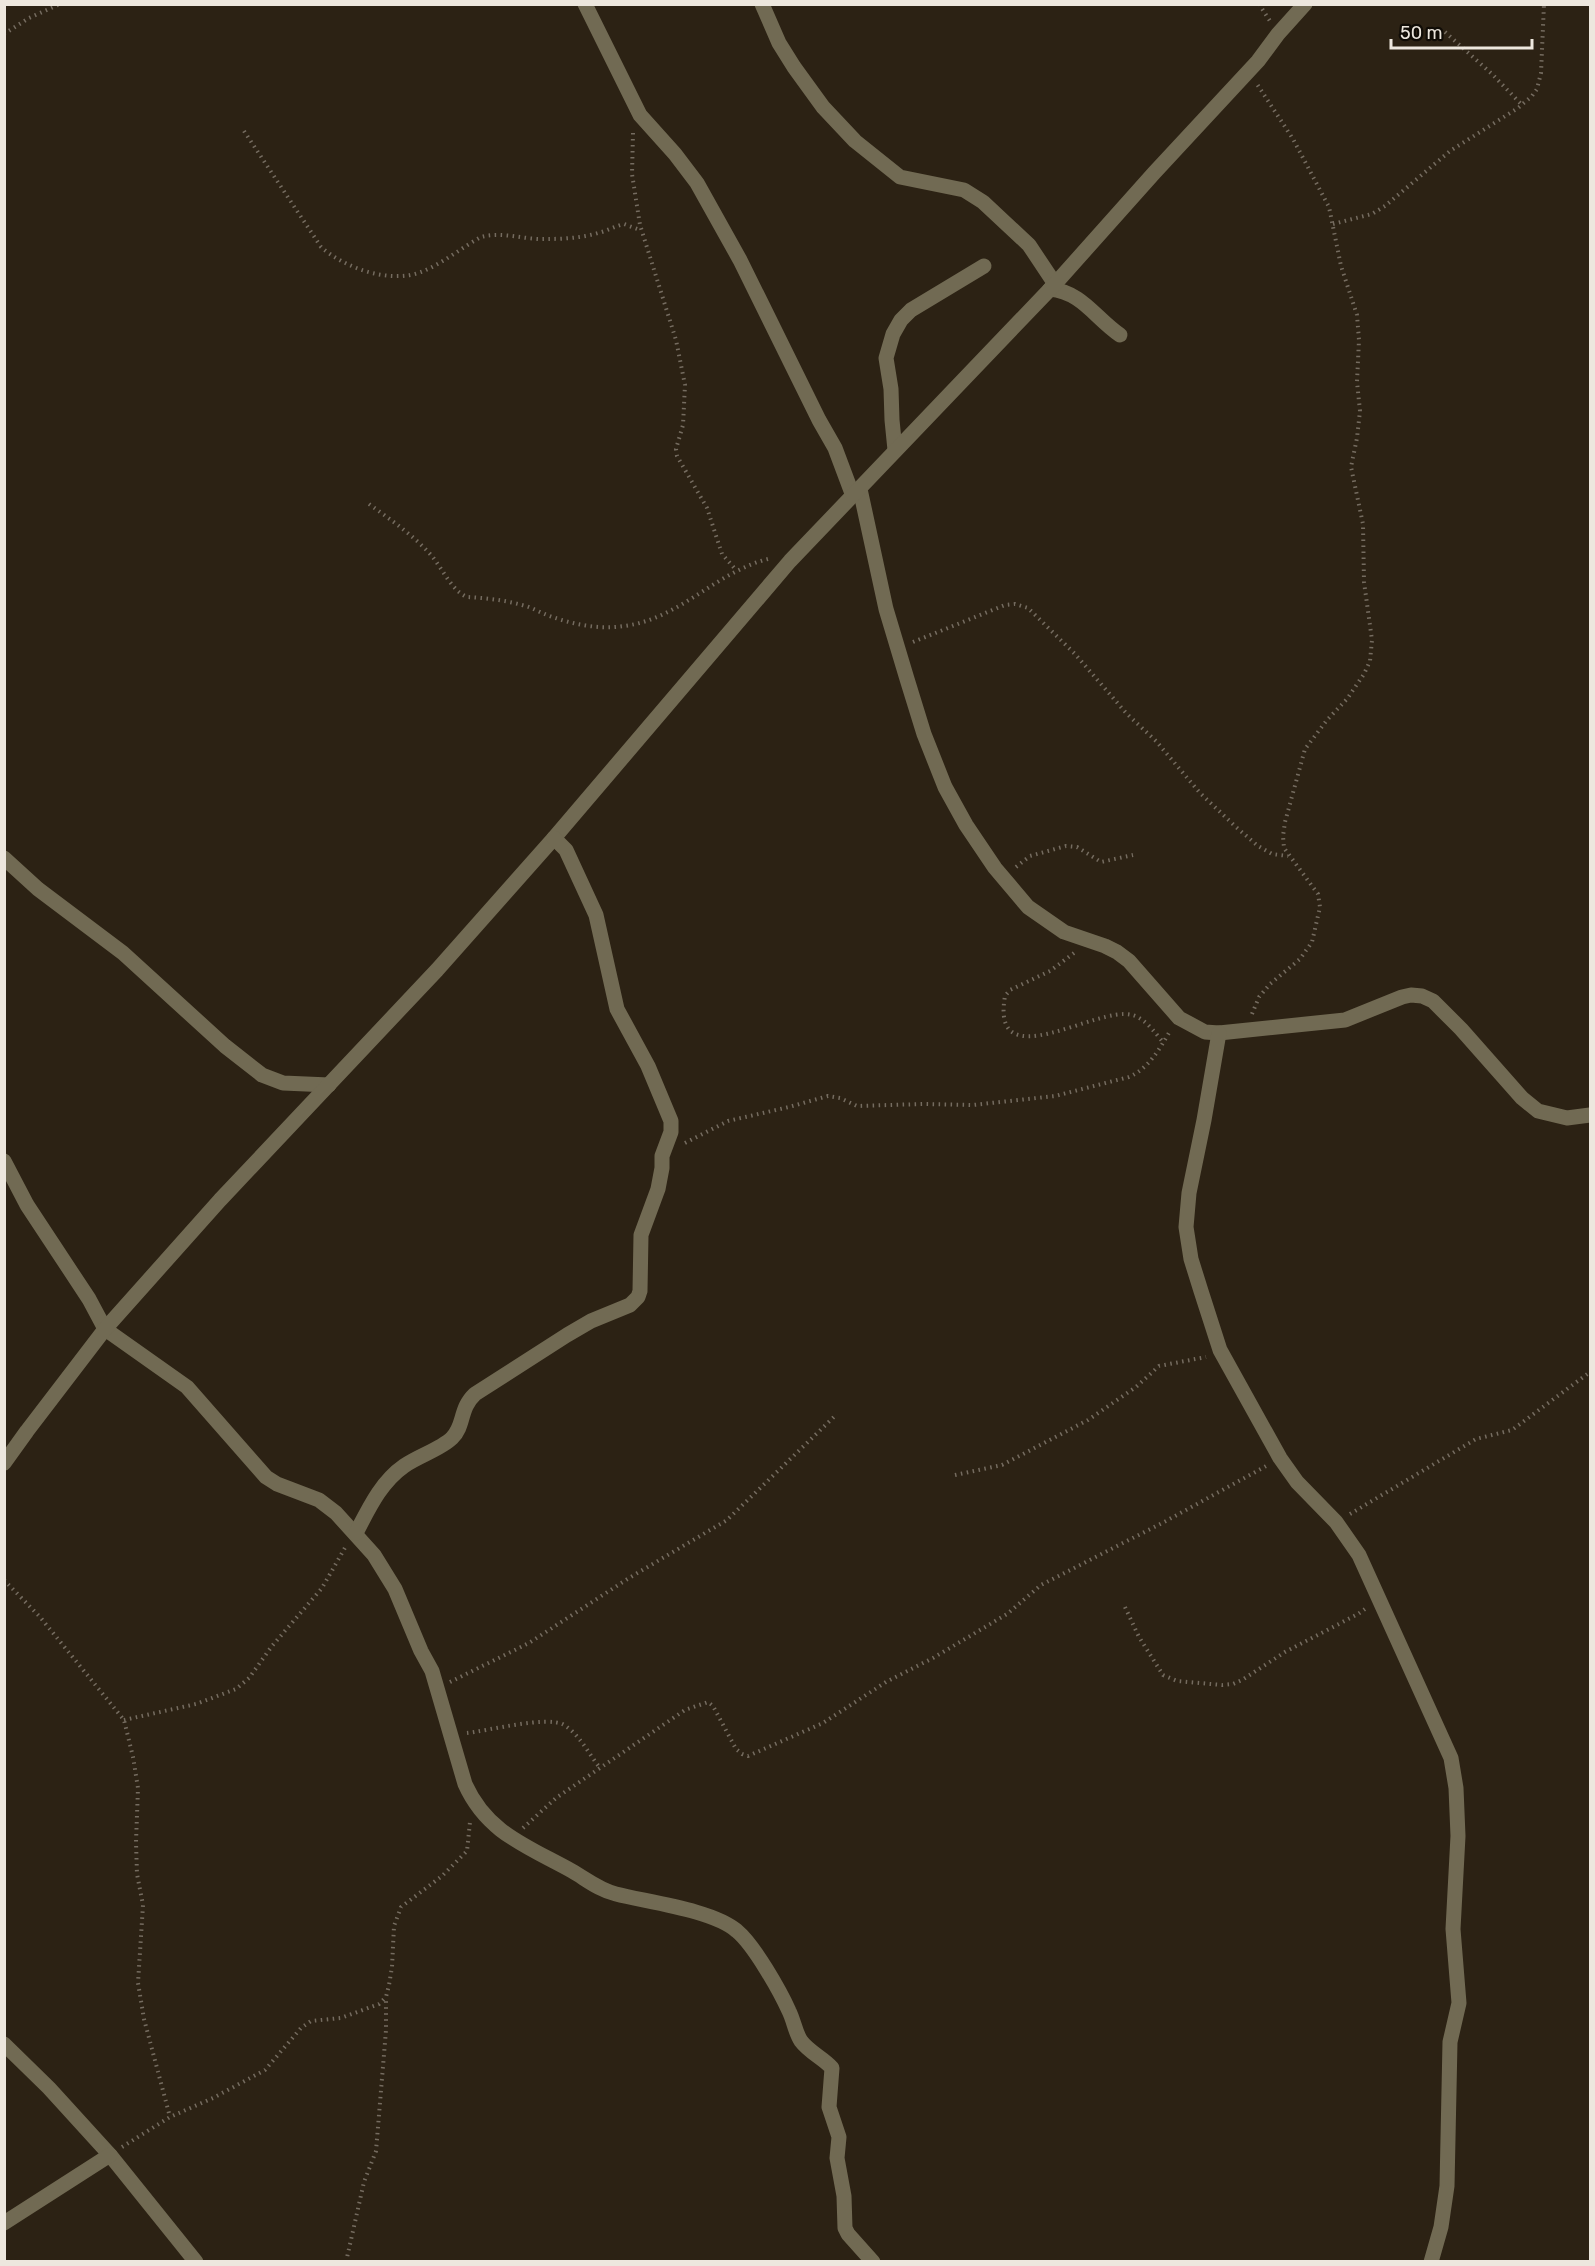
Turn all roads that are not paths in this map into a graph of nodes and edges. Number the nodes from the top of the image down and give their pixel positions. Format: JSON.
{"nodes":[{"id":1,"x":585,"y":4,"type":"edge"},
{"id":2,"x":762,"y":4,"type":"edge"},
{"id":3,"x":1305,"y":4,"type":"edge"},
{"id":4,"x":984,"y":266,"type":"dead end"},
{"id":5,"x":1052,"y":286,"type":"junction"},
{"id":6,"x":1120,"y":335,"type":"dead end"},
{"id":7,"x":895,"y":450,"type":"junction"},
{"id":8,"x":856,"y":492,"type":"junction"},
{"id":9,"x":554,"y":838,"type":"junction"},
{"id":10,"x":4,"y":858,"type":"edge"},
{"id":11,"x":1219,"y":1033,"type":"junction"},
{"id":12,"x":329,"y":1085,"type":"junction"},
{"id":13,"x":1590,"y":1115,"type":"edge"},
{"id":14,"x":4,"y":1161,"type":"edge"},
{"id":15,"x":105,"y":1329,"type":"junction"},
{"id":16,"x":4,"y":1464,"type":"edge"},
{"id":17,"x":356,"y":1533,"type":"junction"},
{"id":18,"x":4,"y":2044,"type":"edge"},
{"id":19,"x":110,"y":2155,"type":"junction"},
{"id":20,"x":4,"y":2223,"type":"edge"},
{"id":21,"x":196,"y":2262,"type":"edge"},
{"id":22,"x":873,"y":2262,"type":"edge"},
{"id":23,"x":1431,"y":2262,"type":"edge"}],
"edges":[{"from":1,"to":8,"type":"street"},
{"from":2,"to":5,"type":"street"},
{"from":3,"to":5,"type":"street"},
{"from":4,"to":7,"type":"street"},
{"from":5,"to":6,"type":"street"},
{"from":5,"to":7,"type":"street"},
{"from":7,"to":8,"type":"street"},
{"from":8,"to":9,"type":"street"},
{"from":8,"to":11,"type":"street"},
{"from":9,"to":12,"type":"street"},
{"from":9,"to":17,"type":"street"},
{"from":10,"to":12,"type":"street"},
{"from":11,"to":13,"type":"street"},
{"from":11,"to":23,"type":"street"},
{"from":12,"to":15,"type":"street"},
{"from":14,"to":15,"type":"street"},
{"from":15,"to":16,"type":"street"},
{"from":15,"to":17,"type":"street"},
{"from":17,"to":22,"type":"street"},
{"from":18,"to":19,"type":"street"},
{"from":19,"to":20,"type":"street"},
{"from":19,"to":21,"type":"street"}]}
